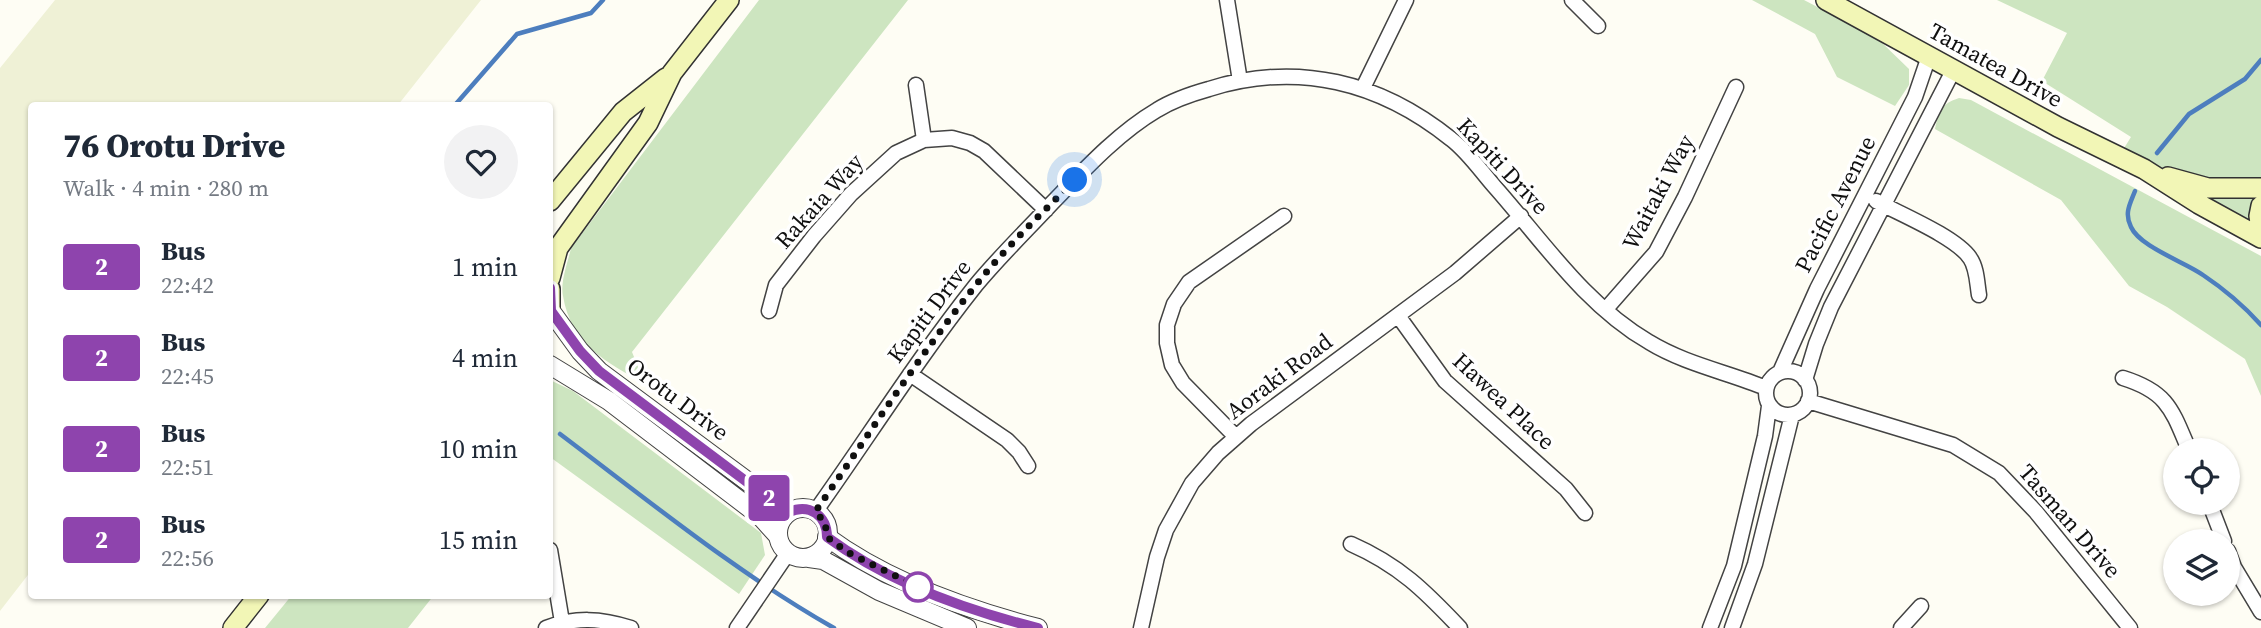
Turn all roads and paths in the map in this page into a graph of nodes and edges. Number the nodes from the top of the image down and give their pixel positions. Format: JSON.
{"nodes":[{"id":1,"x":729,"y":0,"type":"edge"},
{"id":2,"x":1227,"y":0,"type":"edge"},
{"id":3,"x":1406,"y":0,"type":"edge"},
{"id":4,"x":1572,"y":0,"type":"edge"},
{"id":5,"x":1826,"y":0,"type":"edge"},
{"id":6,"x":1598,"y":26,"type":"dead end"},
{"id":7,"x":1929,"y":55,"type":"junction"},
{"id":8,"x":1954,"y":69,"type":"junction"},
{"id":9,"x":673,"y":73,"type":"junction"},
{"id":10,"x":1240,"y":81,"type":"junction"},
{"id":11,"x":916,"y":85,"type":"dead end"},
{"id":12,"x":1736,"y":87,"type":"dead end"},
{"id":13,"x":1363,"y":88,"type":"junction"},
{"id":14,"x":924,"y":140,"type":"junction"},
{"id":15,"x":2144,"y":169,"type":"junction"},
{"id":16,"x":2261,"y":188,"type":"edge"},
{"id":17,"x":1866,"y":196,"type":"junction"},
{"id":18,"x":553,"y":197,"type":"edge"},
{"id":19,"x":1882,"y":205,"type":"junction"},
{"id":20,"x":2261,"y":206,"type":"edge"},
{"id":21,"x":1046,"y":210,"type":"junction"},
{"id":22,"x":1284,"y":216,"type":"dead end"},
{"id":23,"x":1521,"y":216,"type":"junction"},
{"id":24,"x":2261,"y":230,"type":"edge"},
{"id":25,"x":2261,"y":238,"type":"edge"},
{"id":26,"x":553,"y":267,"type":"edge"},
{"id":27,"x":1979,"y":295,"type":"dead end"},
{"id":28,"x":1606,"y":309,"type":"junction"},
{"id":29,"x":769,"y":311,"type":"dead end"},
{"id":30,"x":553,"y":317,"type":"edge"},
{"id":31,"x":1399,"y":317,"type":"junction"},
{"id":32,"x":553,"y":367,"type":"edge"},
{"id":33,"x":1780,"y":372,"type":"junction"},
{"id":34,"x":909,"y":374,"type":"junction"},
{"id":35,"x":2123,"y":378,"type":"dead end"},
{"id":36,"x":1805,"y":380,"type":"junction"},
{"id":37,"x":1766,"y":388,"type":"junction"},
{"id":38,"x":1808,"y":401,"type":"junction"},
{"id":39,"x":1769,"y":406,"type":"junction"},
{"id":40,"x":1792,"y":415,"type":"junction"},
{"id":41,"x":1236,"y":437,"type":"junction"},
{"id":42,"x":2183,"y":438,"type":"edge"},
{"id":43,"x":1028,"y":466,"type":"dead end"},
{"id":44,"x":789,"y":512,"type":"junction"},
{"id":45,"x":815,"y":512,"type":"junction"},
{"id":46,"x":1585,"y":513,"type":"dead end"},
{"id":47,"x":778,"y":536,"type":"junction"},
{"id":48,"x":827,"y":537,"type":"junction"},
{"id":49,"x":1351,"y":544,"type":"dead end"},
{"id":50,"x":788,"y":553,"type":"junction"},
{"id":51,"x":809,"y":558,"type":"junction"},
{"id":52,"x":553,"y":568,"type":"edge"},
{"id":53,"x":2240,"y":577,"type":"edge"},
{"id":54,"x":256,"y":599,"type":"edge"},
{"id":55,"x":1921,"y":606,"type":"dead end"},
{"id":56,"x":2261,"y":612,"type":"edge"},
{"id":57,"x":562,"y":622,"type":"junction"},
{"id":58,"x":233,"y":628,"type":"edge"},
{"id":59,"x":546,"y":628,"type":"edge"},
{"id":60,"x":631,"y":628,"type":"edge"},
{"id":61,"x":737,"y":628,"type":"edge"},
{"id":62,"x":968,"y":628,"type":"edge"},
{"id":63,"x":1038,"y":628,"type":"edge"},
{"id":64,"x":1141,"y":628,"type":"edge"},
{"id":65,"x":1460,"y":628,"type":"edge"},
{"id":66,"x":1710,"y":628,"type":"edge"},
{"id":67,"x":1732,"y":628,"type":"edge"},
{"id":68,"x":1901,"y":628,"type":"edge"},
{"id":69,"x":2130,"y":628,"type":"edge"}],
"edges":[{"from":1,"to":9,"type":"main road"},
{"from":2,"to":10,"type":"street"},
{"from":3,"to":13,"type":"street"},
{"from":4,"to":6,"type":"street"},
{"from":5,"to":7,"type":"main road","name":"Tamatea Drive"},
{"from":7,"to":8,"type":"main road","name":"Tamatea Drive"},
{"from":7,"to":17,"type":"street","name":"Pacific Avenue"},
{"from":8,"to":15,"type":"main road","name":"Tamatea Drive"},
{"from":8,"to":19,"type":"street","name":"Pacific Avenue"},
{"from":9,"to":18,"type":"main road"},
{"from":9,"to":26,"type":"main road"},
{"from":10,"to":13,"type":"street","name":"Kapiti Drive"},
{"from":10,"to":21,"type":"street","name":"Kapiti Drive"},
{"from":11,"to":14,"type":"street"},
{"from":12,"to":28,"type":"street","name":"Waitaki Way"},
{"from":13,"to":23,"type":"street","name":"Kapiti Drive"},
{"from":14,"to":21,"type":"street","name":"Rakaia Way"},
{"from":14,"to":29,"type":"street","name":"Rakaia Way"},
{"from":15,"to":16,"type":"main road","name":"Tamatea Drive"},
{"from":15,"to":25,"type":"main road","name":"Tamatea Drive"},
{"from":17,"to":19,"type":"street"},
{"from":17,"to":33,"type":"street","name":"Pacific Avenue"},
{"from":19,"to":27,"type":"street"},
{"from":19,"to":36,"type":"street","name":"Pacific Avenue"},
{"from":20,"to":24,"type":"main road"},
{"from":21,"to":34,"type":"street","name":"Kapiti Drive"},
{"from":22,"to":41,"type":"street"},
{"from":23,"to":28,"type":"street","name":"Kapiti Drive"},
{"from":23,"to":31,"type":"street","name":"Aoraki Road"},
{"from":28,"to":37,"type":"street","name":"Kapiti Drive"},
{"from":30,"to":44,"type":"street","name":"Orotu Drive"},
{"from":31,"to":41,"type":"street","name":"Aoraki Road"},
{"from":31,"to":46,"type":"street","name":"Hawea Place"},
{"from":32,"to":47,"type":"street","name":"Orotu Drive"},
{"from":33,"to":36,"type":"street"},
{"from":33,"to":37,"type":"street"},
{"from":34,"to":43,"type":"street"},
{"from":34,"to":45,"type":"street","name":"Kapiti Drive"},
{"from":35,"to":42,"type":"street"},
{"from":36,"to":38,"type":"street"},
{"from":37,"to":39,"type":"street"},
{"from":38,"to":40,"type":"street"},
{"from":38,"to":69,"type":"street","name":"Tasman Drive"},
{"from":39,"to":40,"type":"street"},
{"from":39,"to":66,"type":"street"},
{"from":40,"to":67,"type":"street"},
{"from":41,"to":64,"type":"street","name":"Aoraki Road"},
{"from":44,"to":45,"type":"street"},
{"from":44,"to":47,"type":"street"},
{"from":45,"to":48,"type":"street"},
{"from":47,"to":50,"type":"street"},
{"from":48,"to":51,"type":"street"},
{"from":48,"to":63,"type":"street"},
{"from":49,"to":65,"type":"street"},
{"from":50,"to":51,"type":"street"},
{"from":50,"to":61,"type":"street"},
{"from":51,"to":62,"type":"street"},
{"from":52,"to":57,"type":"street"},
{"from":53,"to":56,"type":"street"},
{"from":54,"to":58,"type":"main road"},
{"from":55,"to":68,"type":"street"},
{"from":57,"to":59,"type":"street"},
{"from":57,"to":60,"type":"street"}]}
